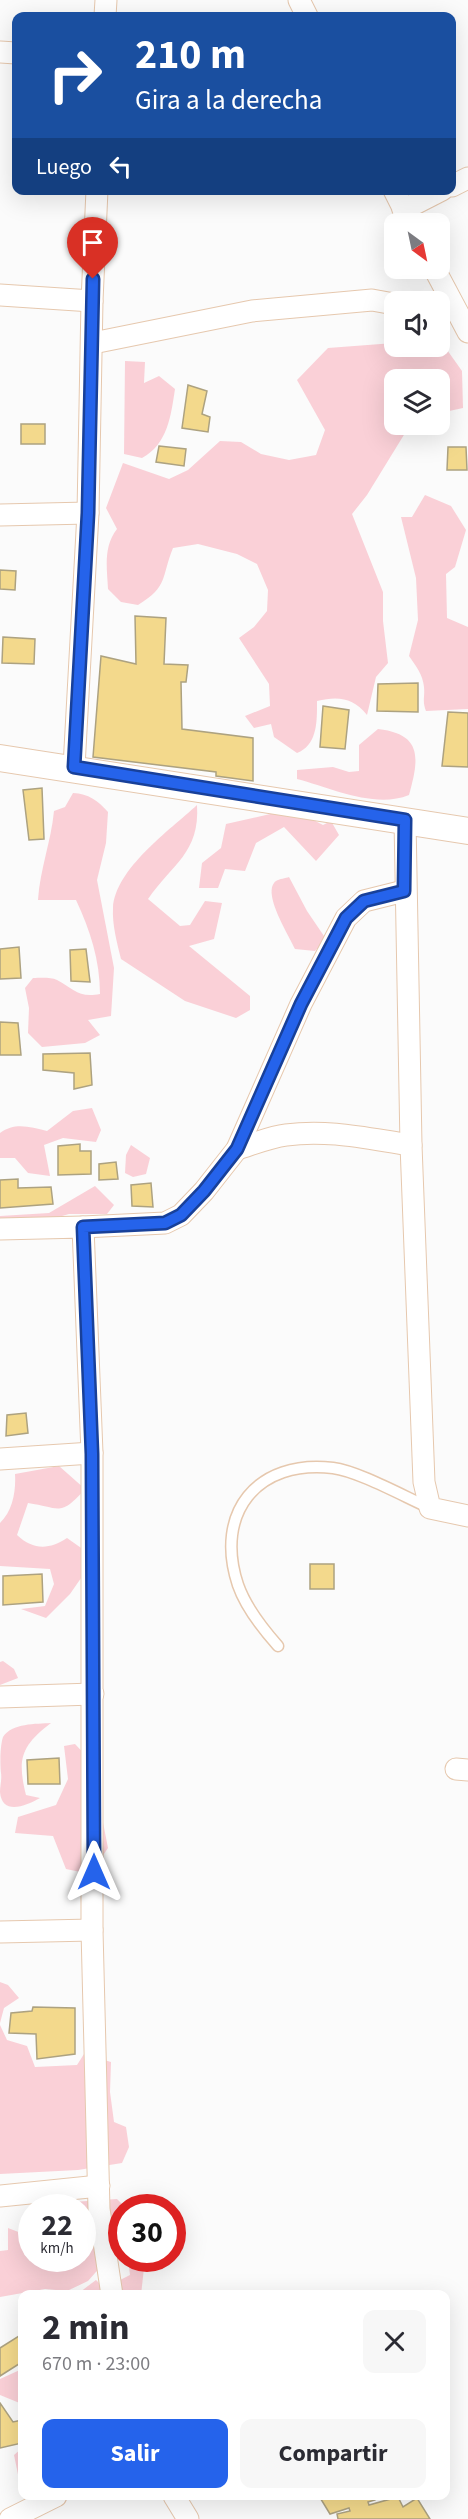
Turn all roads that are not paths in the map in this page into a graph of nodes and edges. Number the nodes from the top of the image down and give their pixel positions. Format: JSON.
{"nodes":[{"id":1,"x":97,"y":195,"type":"edge"},
{"id":2,"x":396,"y":195,"type":"edge"},
{"id":3,"x":436,"y":195,"type":"edge"},
{"id":4,"x":405,"y":213,"type":"edge"},
{"id":5,"x":412,"y":213,"type":"edge"},
{"id":6,"x":440,"y":279,"type":"edge"},
{"id":7,"x":0,"y":295,"type":"edge"},
{"id":8,"x":92,"y":301,"type":"junction"},
{"id":9,"x":384,"y":302,"type":"edge"},
{"id":10,"x":450,"y":320,"type":"edge"},
{"id":11,"x":465,"y":327,"type":"edge"},
{"id":12,"x":93,"y":343,"type":"junction"},
{"id":13,"x":88,"y":513,"type":"junction"},
{"id":14,"x":0,"y":515,"type":"edge"},
{"id":15,"x":0,"y":758,"type":"edge"},
{"id":16,"x":74,"y":767,"type":"junction"},
{"id":17,"x":405,"y":820,"type":"junction"},
{"id":18,"x":468,"y":831,"type":"edge"},
{"id":19,"x":404,"y":891,"type":"junction"},
{"id":20,"x":411,"y":1145,"type":"junction"},
{"id":21,"x":237,"y":1149,"type":"junction"},
{"id":22,"x":83,"y":1227,"type":"junction"},
{"id":23,"x":0,"y":1229,"type":"edge"},
{"id":24,"x":92,"y":1454,"type":"junction"},
{"id":25,"x":0,"y":1459,"type":"edge"},
{"id":26,"x":430,"y":1508,"type":"junction"},
{"id":27,"x":468,"y":1516,"type":"edge"},
{"id":28,"x":278,"y":1646,"type":"dead end"},
{"id":29,"x":93,"y":1694,"type":"junction"},
{"id":30,"x":0,"y":1697,"type":"edge"},
{"id":31,"x":92,"y":1930,"type":"junction"},
{"id":32,"x":0,"y":1932,"type":"edge"},
{"id":33,"x":99,"y":2186,"type":"junction"},
{"id":34,"x":0,"y":2196,"type":"edge"},
{"id":35,"x":111,"y":2290,"type":"edge"},
{"id":36,"x":48,"y":2500,"type":"edge"},
{"id":37,"x":176,"y":2500,"type":"edge"},
{"id":38,"x":10,"y":2519,"type":"edge"},
{"id":39,"x":188,"y":2519,"type":"edge"}],
"edges":[{"from":1,"to":8,"type":"street"},
{"from":2,"to":4,"type":"street"},
{"from":3,"to":5,"type":"street"},
{"from":6,"to":11,"type":"street"},
{"from":7,"to":8,"type":"street"},
{"from":8,"to":12,"type":"street"},
{"from":9,"to":12,"type":"street"},
{"from":10,"to":11,"type":"street"},
{"from":12,"to":13,"type":"street"},
{"from":13,"to":14,"type":"street"},
{"from":13,"to":16,"type":"street"},
{"from":15,"to":16,"type":"street"},
{"from":16,"to":17,"type":"street"},
{"from":17,"to":18,"type":"street"},
{"from":17,"to":19,"type":"street"},
{"from":19,"to":20,"type":"street"},
{"from":19,"to":21,"type":"street"},
{"from":20,"to":21,"type":"street"},
{"from":20,"to":26,"type":"street"},
{"from":21,"to":22,"type":"street"},
{"from":22,"to":23,"type":"street"},
{"from":22,"to":24,"type":"street"},
{"from":24,"to":25,"type":"street"},
{"from":24,"to":29,"type":"street"},
{"from":26,"to":27,"type":"street"},
{"from":26,"to":28,"type":"lane"},
{"from":29,"to":30,"type":"street"},
{"from":29,"to":31,"type":"street"},
{"from":31,"to":32,"type":"street"},
{"from":31,"to":33,"type":"street"},
{"from":33,"to":34,"type":"street"},
{"from":33,"to":35,"type":"street"},
{"from":36,"to":38,"type":"street"},
{"from":37,"to":39,"type":"street"}]}
